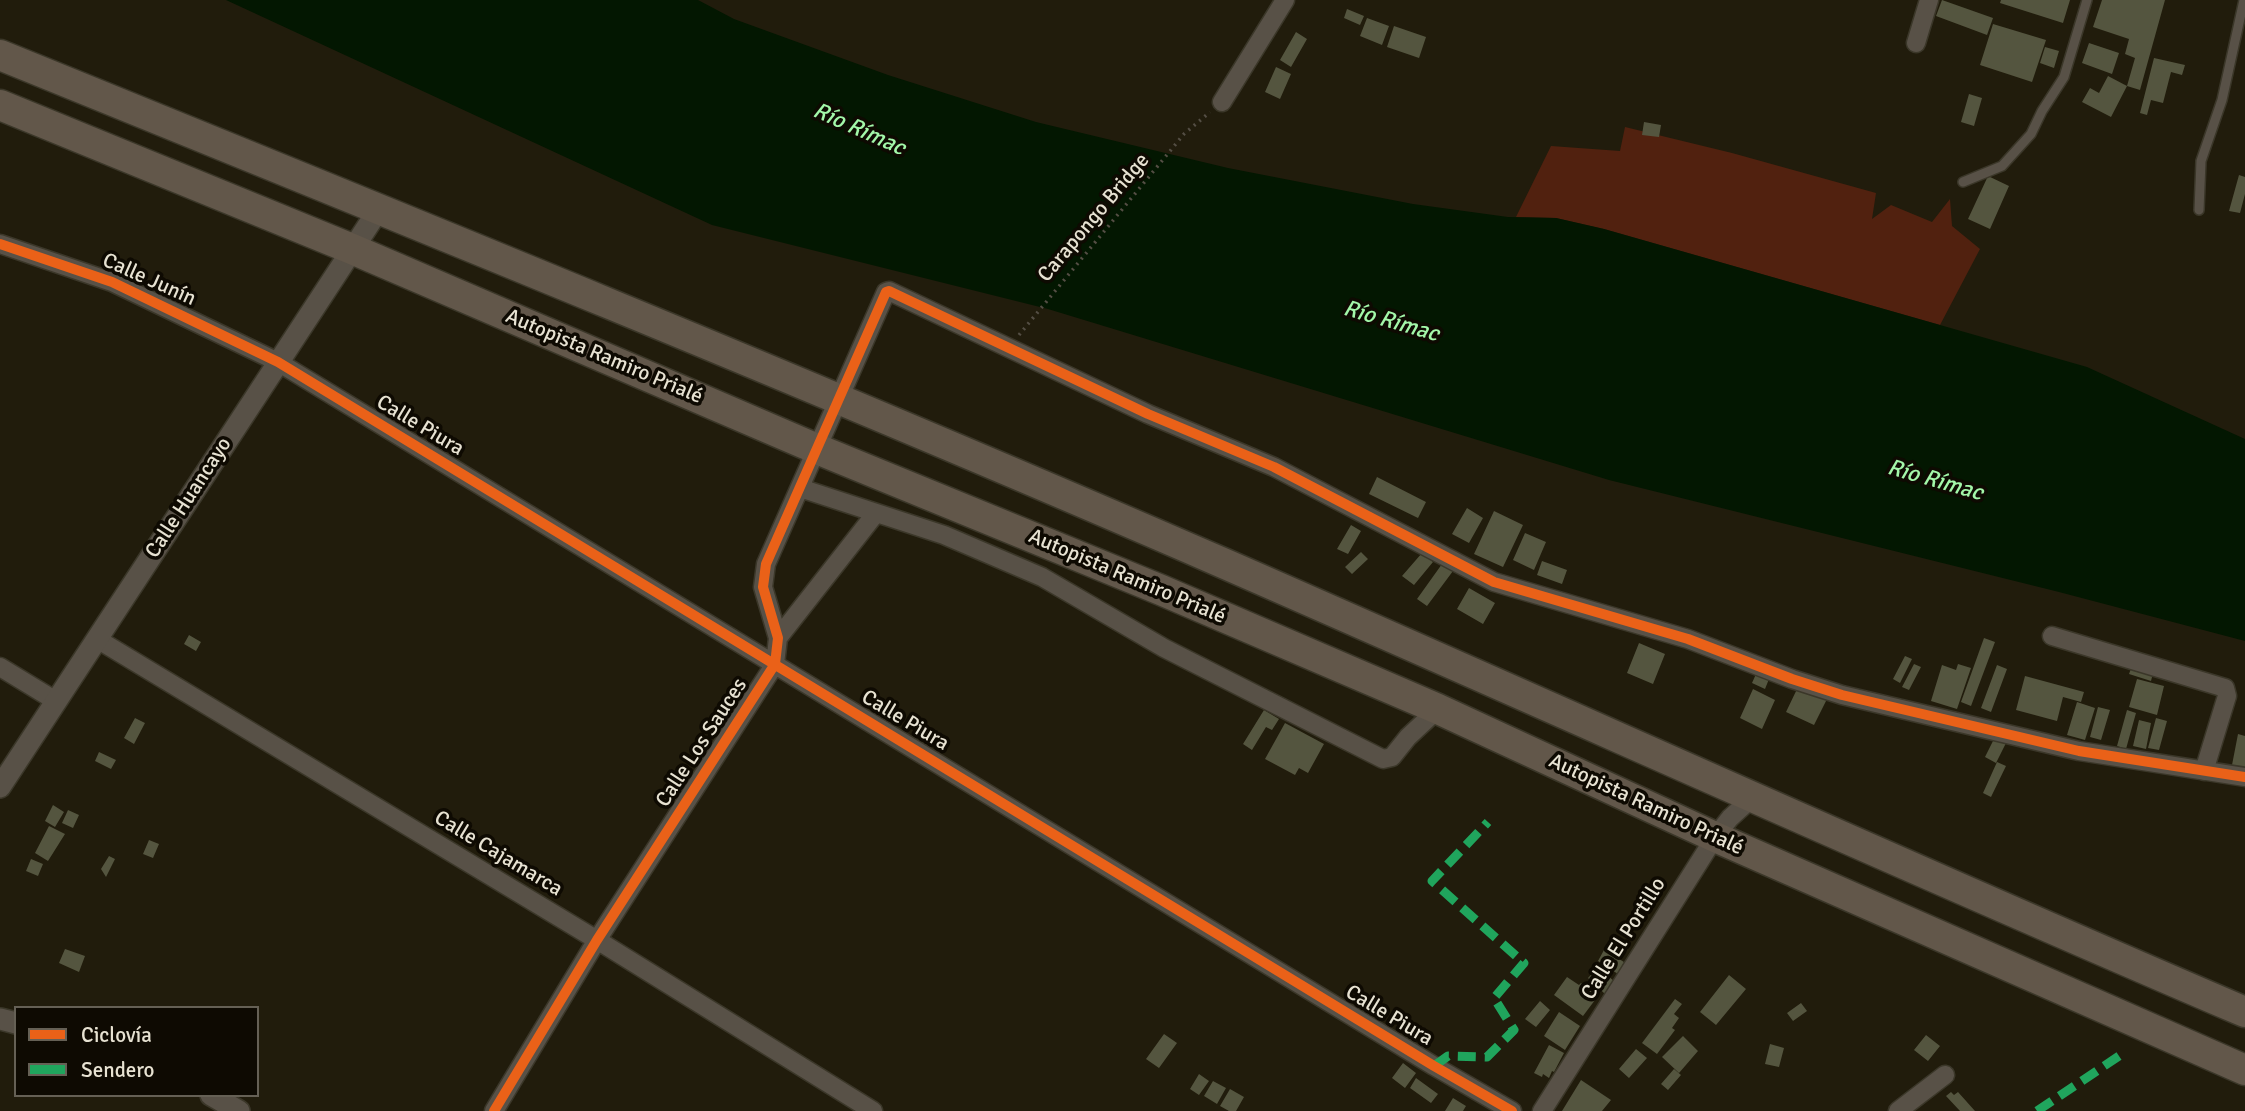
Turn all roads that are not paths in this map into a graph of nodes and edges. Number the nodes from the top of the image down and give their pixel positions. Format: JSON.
{"nodes":[{"id":1,"x":1285,"y":0,"type":"edge"},
{"id":2,"x":1929,"y":0,"type":"edge"},
{"id":3,"x":2087,"y":0,"type":"edge"},
{"id":4,"x":2244,"y":0,"type":"edge"},
{"id":5,"x":1916,"y":43,"type":"dead end"},
{"id":6,"x":0,"y":55,"type":"edge"},
{"id":7,"x":1222,"y":102,"type":"road end"},
{"id":8,"x":0,"y":105,"type":"edge"},
{"id":9,"x":1963,"y":182,"type":"dead end"},
{"id":10,"x":379,"y":209,"type":"junction"},
{"id":11,"x":2199,"y":209,"type":"dead end"},
{"id":12,"x":0,"y":244,"type":"edge"},
{"id":13,"x":352,"y":249,"type":"junction"},
{"id":14,"x":278,"y":362,"type":"junction"},
{"id":15,"x":839,"y":398,"type":"junction"},
{"id":16,"x":817,"y":449,"type":"junction"},
{"id":17,"x":800,"y":488,"type":"junction"},
{"id":18,"x":876,"y":513,"type":"junction"},
{"id":19,"x":2052,"y":636,"type":"dead end"},
{"id":20,"x":778,"y":638,"type":"junction"},
{"id":21,"x":97,"y":639,"type":"junction"},
{"id":22,"x":775,"y":664,"type":"junction"},
{"id":23,"x":0,"y":667,"type":"edge"},
{"id":24,"x":56,"y":701,"type":"junction"},
{"id":25,"x":1438,"y":709,"type":"junction"},
{"id":26,"x":2204,"y":771,"type":"junction"},
{"id":27,"x":2245,"y":777,"type":"edge"},
{"id":28,"x":0,"y":787,"type":"edge"},
{"id":29,"x":1752,"y":798,"type":"junction"},
{"id":30,"x":1715,"y":837,"type":"junction"},
{"id":31,"x":597,"y":940,"type":"junction"},
{"id":32,"x":2245,"y":1012,"type":"edge"},
{"id":33,"x":2245,"y":1070,"type":"edge"},
{"id":34,"x":1945,"y":1075,"type":"dead end"},
{"id":35,"x":214,"y":1097,"type":"edge"},
{"id":36,"x":239,"y":1111,"type":"edge"},
{"id":37,"x":494,"y":1111,"type":"edge"},
{"id":38,"x":873,"y":1111,"type":"edge"},
{"id":39,"x":1512,"y":1111,"type":"edge"},
{"id":40,"x":1542,"y":1111,"type":"edge"},
{"id":41,"x":1898,"y":1111,"type":"edge"}],
"edges":[{"from":1,"to":7,"type":"street"},
{"from":2,"to":5,"type":"street"},
{"from":3,"to":9,"type":"lane"},
{"from":4,"to":11,"type":"lane"},
{"from":6,"to":10,"type":"highway"},
{"from":8,"to":13,"type":"highway","name":"Autopista Ramiro Prialé"},
{"from":10,"to":13,"type":"street","name":"Calle Huancayo"},
{"from":10,"to":15,"type":"highway"},
{"from":12,"to":14,"type":"street","name":"Calle Junín"},
{"from":13,"to":14,"type":"street","name":"Calle Huancayo"},
{"from":13,"to":16,"type":"highway","name":"Autopista Ramiro Prialé"},
{"from":14,"to":21,"type":"street","name":"Calle Huancayo"},
{"from":14,"to":22,"type":"street","name":"Calle Piura"},
{"from":15,"to":16,"type":"street","name":"Calle Los Sauces"},
{"from":15,"to":26,"type":"street","name":"Calle Los Sauces"},
{"from":15,"to":29,"type":"highway"},
{"from":16,"to":17,"type":"street","name":"Calle Los Sauces"},
{"from":16,"to":25,"type":"highway","name":"Autopista Ramiro Prialé"},
{"from":17,"to":18,"type":"street"},
{"from":17,"to":20,"type":"street","name":"Calle Los Sauces"},
{"from":18,"to":20,"type":"street"},
{"from":18,"to":25,"type":"street"},
{"from":19,"to":26,"type":"street"},
{"from":20,"to":22,"type":"street","name":"Calle Los Sauces"},
{"from":21,"to":24,"type":"street","name":"Calle Huancayo"},
{"from":21,"to":31,"type":"street","name":"Calle Cajamarca"},
{"from":22,"to":31,"type":"street","name":"Calle Los Sauces"},
{"from":22,"to":39,"type":"street","name":"Calle Piura"},
{"from":23,"to":24,"type":"street"},
{"from":24,"to":28,"type":"street","name":"Calle Huancayo"},
{"from":25,"to":30,"type":"highway","name":"Autopista Ramiro Prialé"},
{"from":26,"to":27,"type":"street"},
{"from":29,"to":30,"type":"street","name":"Calle El Portillo"},
{"from":29,"to":32,"type":"highway"},
{"from":30,"to":33,"type":"highway","name":"Autopista Ramiro Prialé"},
{"from":30,"to":40,"type":"street","name":"Calle El Portillo"},
{"from":31,"to":37,"type":"street","name":"Calle Los Sauces"},
{"from":31,"to":38,"type":"street","name":"Calle Cajamarca"},
{"from":34,"to":41,"type":"street"},
{"from":35,"to":36,"type":"street"}]}
